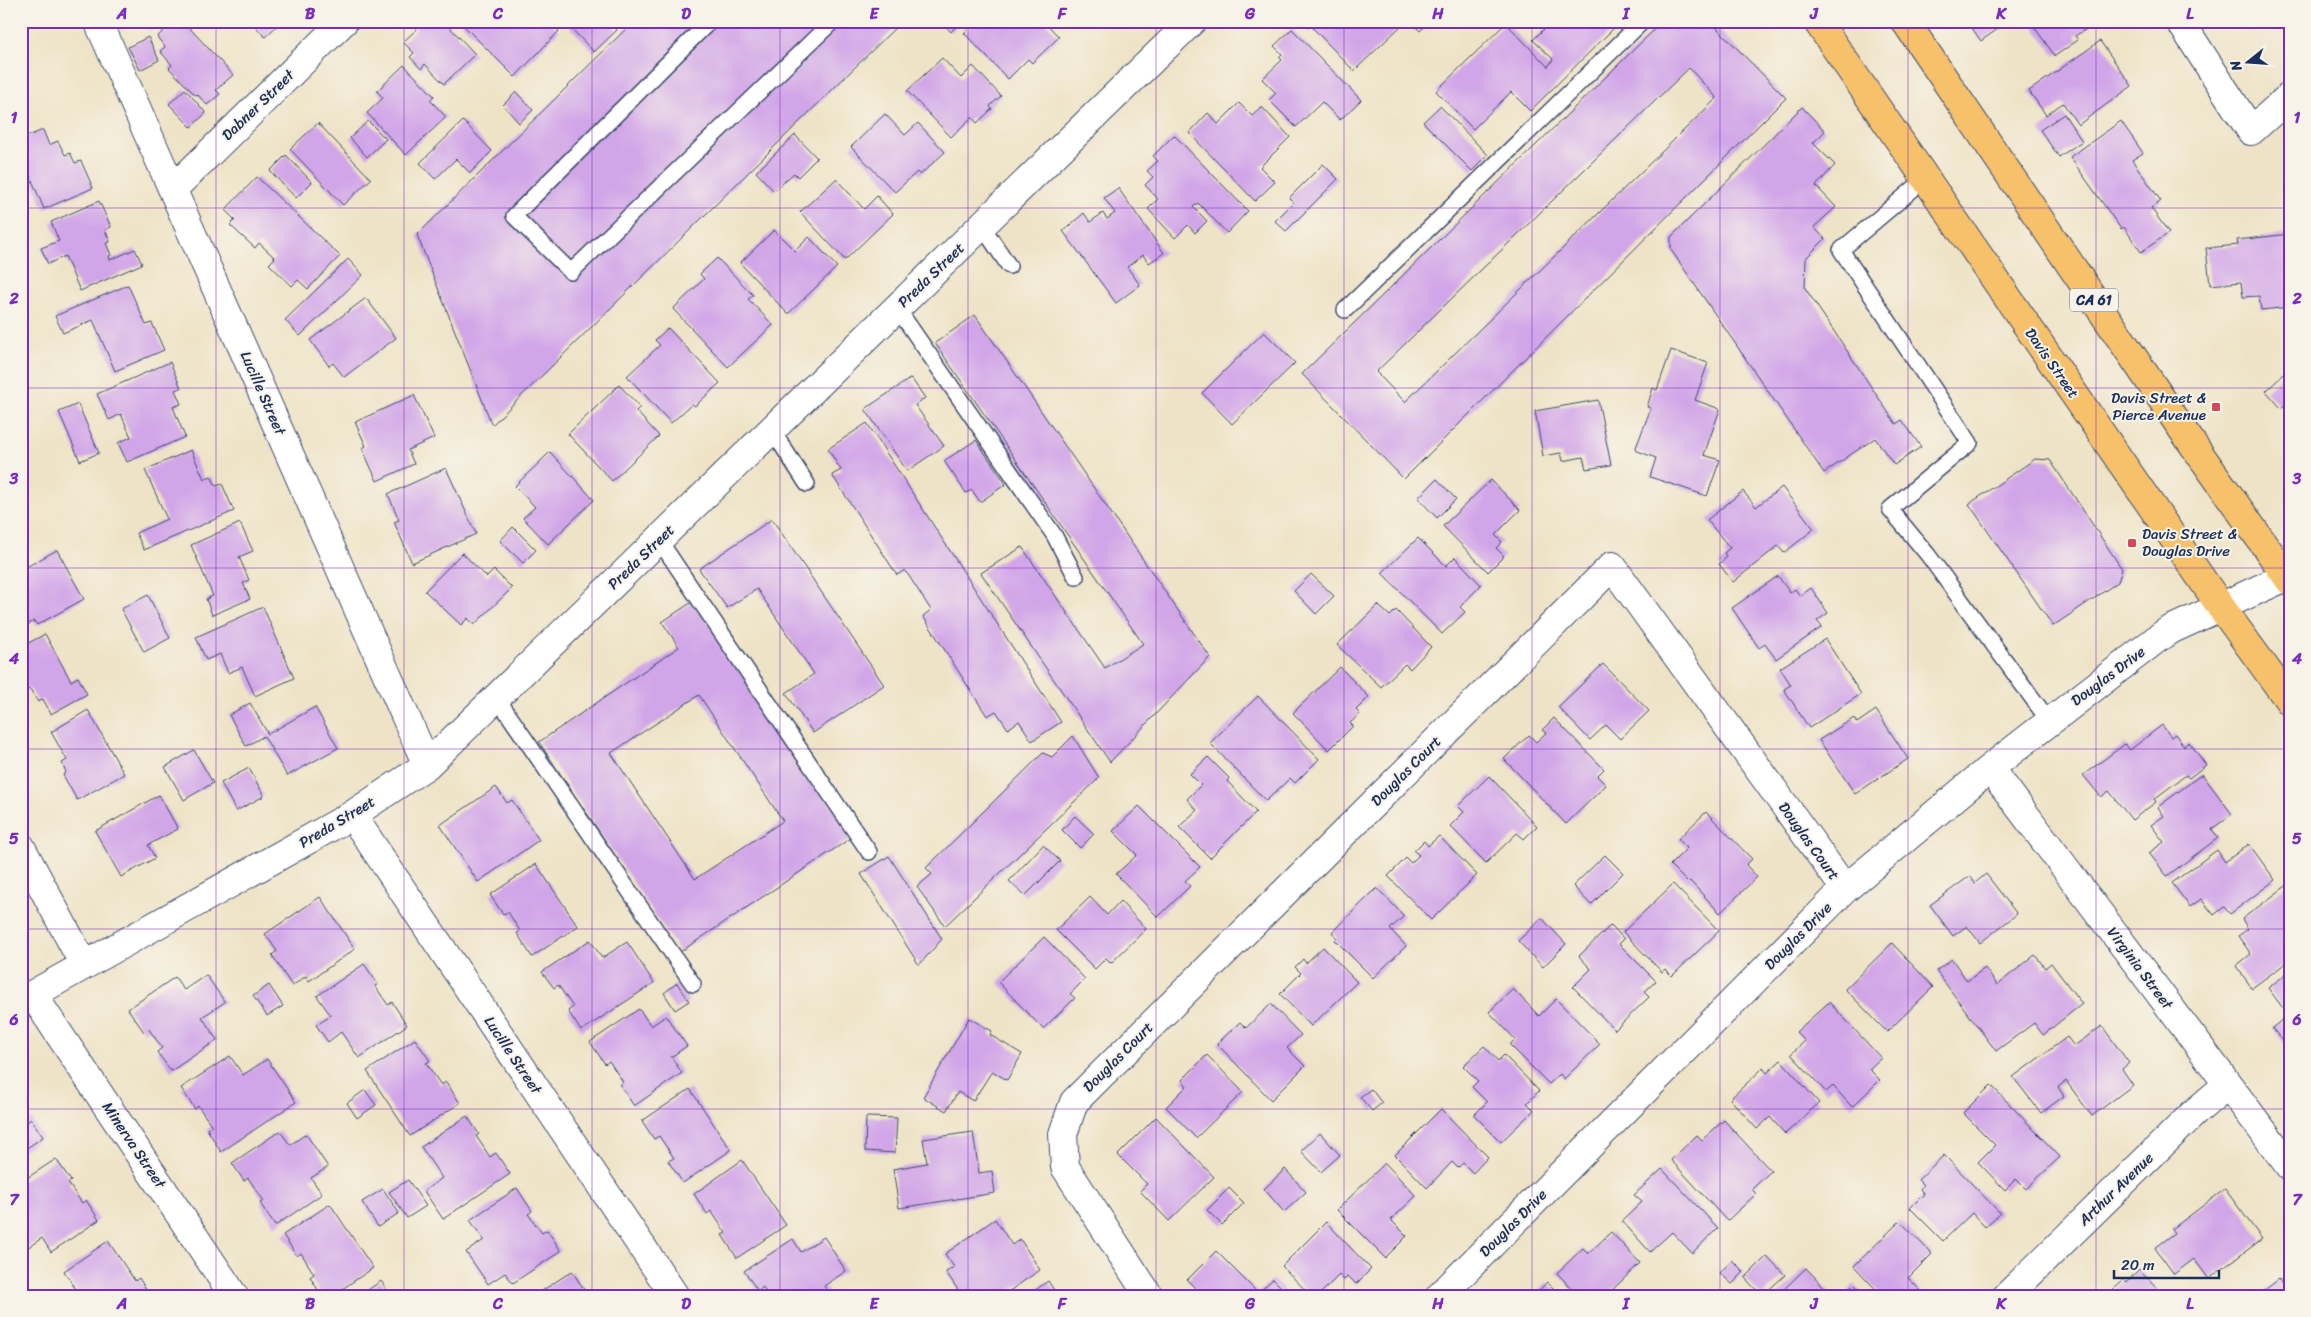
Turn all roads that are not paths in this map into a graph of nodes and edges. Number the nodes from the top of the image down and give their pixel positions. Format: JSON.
{"nodes":[{"id":1,"x":98,"y":21,"type":"edge"},
{"id":2,"x":344,"y":21,"type":"edge"},
{"id":3,"x":710,"y":21,"type":"edge"},
{"id":4,"x":833,"y":21,"type":"edge"},
{"id":5,"x":1192,"y":21,"type":"edge"},
{"id":6,"x":1643,"y":21,"type":"edge"},
{"id":7,"x":1817,"y":21,"type":"edge"},
{"id":8,"x":1905,"y":21,"type":"edge"},
{"id":9,"x":2180,"y":21,"type":"edge"},
{"id":10,"x":2290,"y":96,"type":"edge"},
{"id":11,"x":1925,"y":180,"type":"junction"},
{"id":12,"x":173,"y":189,"type":"junction"},
{"id":13,"x":982,"y":226,"type":"junction"},
{"id":14,"x":1008,"y":266,"type":"dead end"},
{"id":15,"x":897,"y":308,"type":"junction"},
{"id":16,"x":1345,"y":310,"type":"dead end"},
{"id":17,"x":772,"y":430,"type":"junction"},
{"id":18,"x":807,"y":484,"type":"dead end"},
{"id":19,"x":659,"y":540,"type":"junction"},
{"id":20,"x":1076,"y":577,"type":"dead end"},
{"id":21,"x":2289,"y":578,"type":"edge"},
{"id":22,"x":2220,"y":606,"type":"junction"},
{"id":23,"x":497,"y":698,"type":"junction"},
{"id":24,"x":2290,"y":702,"type":"edge"},
{"id":25,"x":2049,"y":721,"type":"junction"},
{"id":26,"x":427,"y":765,"type":"junction"},
{"id":27,"x":1990,"y":768,"type":"junction"},
{"id":28,"x":352,"y":815,"type":"junction"},
{"id":29,"x":21,"y":848,"type":"edge"},
{"id":30,"x":869,"y":852,"type":"dead end"},
{"id":31,"x":1845,"y":889,"type":"junction"},
{"id":32,"x":84,"y":965,"type":"junction"},
{"id":33,"x":693,"y":984,"type":"dead end"},
{"id":34,"x":27,"y":998,"type":"edge"},
{"id":35,"x":2227,"y":1085,"type":"junction"},
{"id":36,"x":2290,"y":1167,"type":"edge"},
{"id":37,"x":234,"y":1296,"type":"edge"},
{"id":38,"x":675,"y":1296,"type":"edge"},
{"id":39,"x":1150,"y":1296,"type":"edge"},
{"id":40,"x":1440,"y":1296,"type":"edge"},
{"id":41,"x":2007,"y":1296,"type":"edge"}],
"edges":[{"from":1,"to":12,"type":"street","name":"Lucille Street"},
{"from":2,"to":12,"type":"street","name":"Dabner Street"},
{"from":3,"to":4,"type":"lane"},
{"from":5,"to":13,"type":"street","name":"Preda Street"},
{"from":6,"to":16,"type":"lane"},
{"from":7,"to":11,"type":"main road","name":"Davis Street"},
{"from":8,"to":21,"type":"main road","number":"CA 61"},
{"from":9,"to":10,"type":"street"},
{"from":11,"to":22,"type":"main road","name":"Davis Street"},
{"from":11,"to":25,"type":"lane"},
{"from":12,"to":26,"type":"street","name":"Lucille Street"},
{"from":13,"to":14,"type":"lane"},
{"from":13,"to":15,"type":"street","name":"Preda Street"},
{"from":15,"to":17,"type":"street","name":"Preda Street"},
{"from":15,"to":20,"type":"lane"},
{"from":17,"to":18,"type":"lane"},
{"from":17,"to":19,"type":"street","name":"Preda Street"},
{"from":19,"to":23,"type":"street","name":"Preda Street"},
{"from":19,"to":30,"type":"lane"},
{"from":21,"to":22,"type":"street","name":"Douglas Drive"},
{"from":22,"to":24,"type":"main road","name":"Davis Street"},
{"from":22,"to":25,"type":"street","name":"Douglas Drive"},
{"from":23,"to":26,"type":"street","name":"Preda Street"},
{"from":23,"to":33,"type":"lane"},
{"from":25,"to":27,"type":"street","name":"Douglas Drive"},
{"from":26,"to":28,"type":"street","name":"Preda Street"},
{"from":27,"to":31,"type":"street","name":"Douglas Drive"},
{"from":27,"to":35,"type":"street","name":"Virginia Street"},
{"from":28,"to":32,"type":"street","name":"Preda Street"},
{"from":28,"to":38,"type":"street","name":"Lucille Street"},
{"from":29,"to":32,"type":"street"},
{"from":31,"to":39,"type":"street","name":"Douglas Court"},
{"from":31,"to":40,"type":"street","name":"Douglas Drive"},
{"from":32,"to":34,"type":"street","name":"Preda Street"},
{"from":34,"to":37,"type":"street","name":"Minerva Street"},
{"from":35,"to":36,"type":"street","name":"Virginia Street"},
{"from":35,"to":41,"type":"street","name":"Arthur Avenue"}]}
